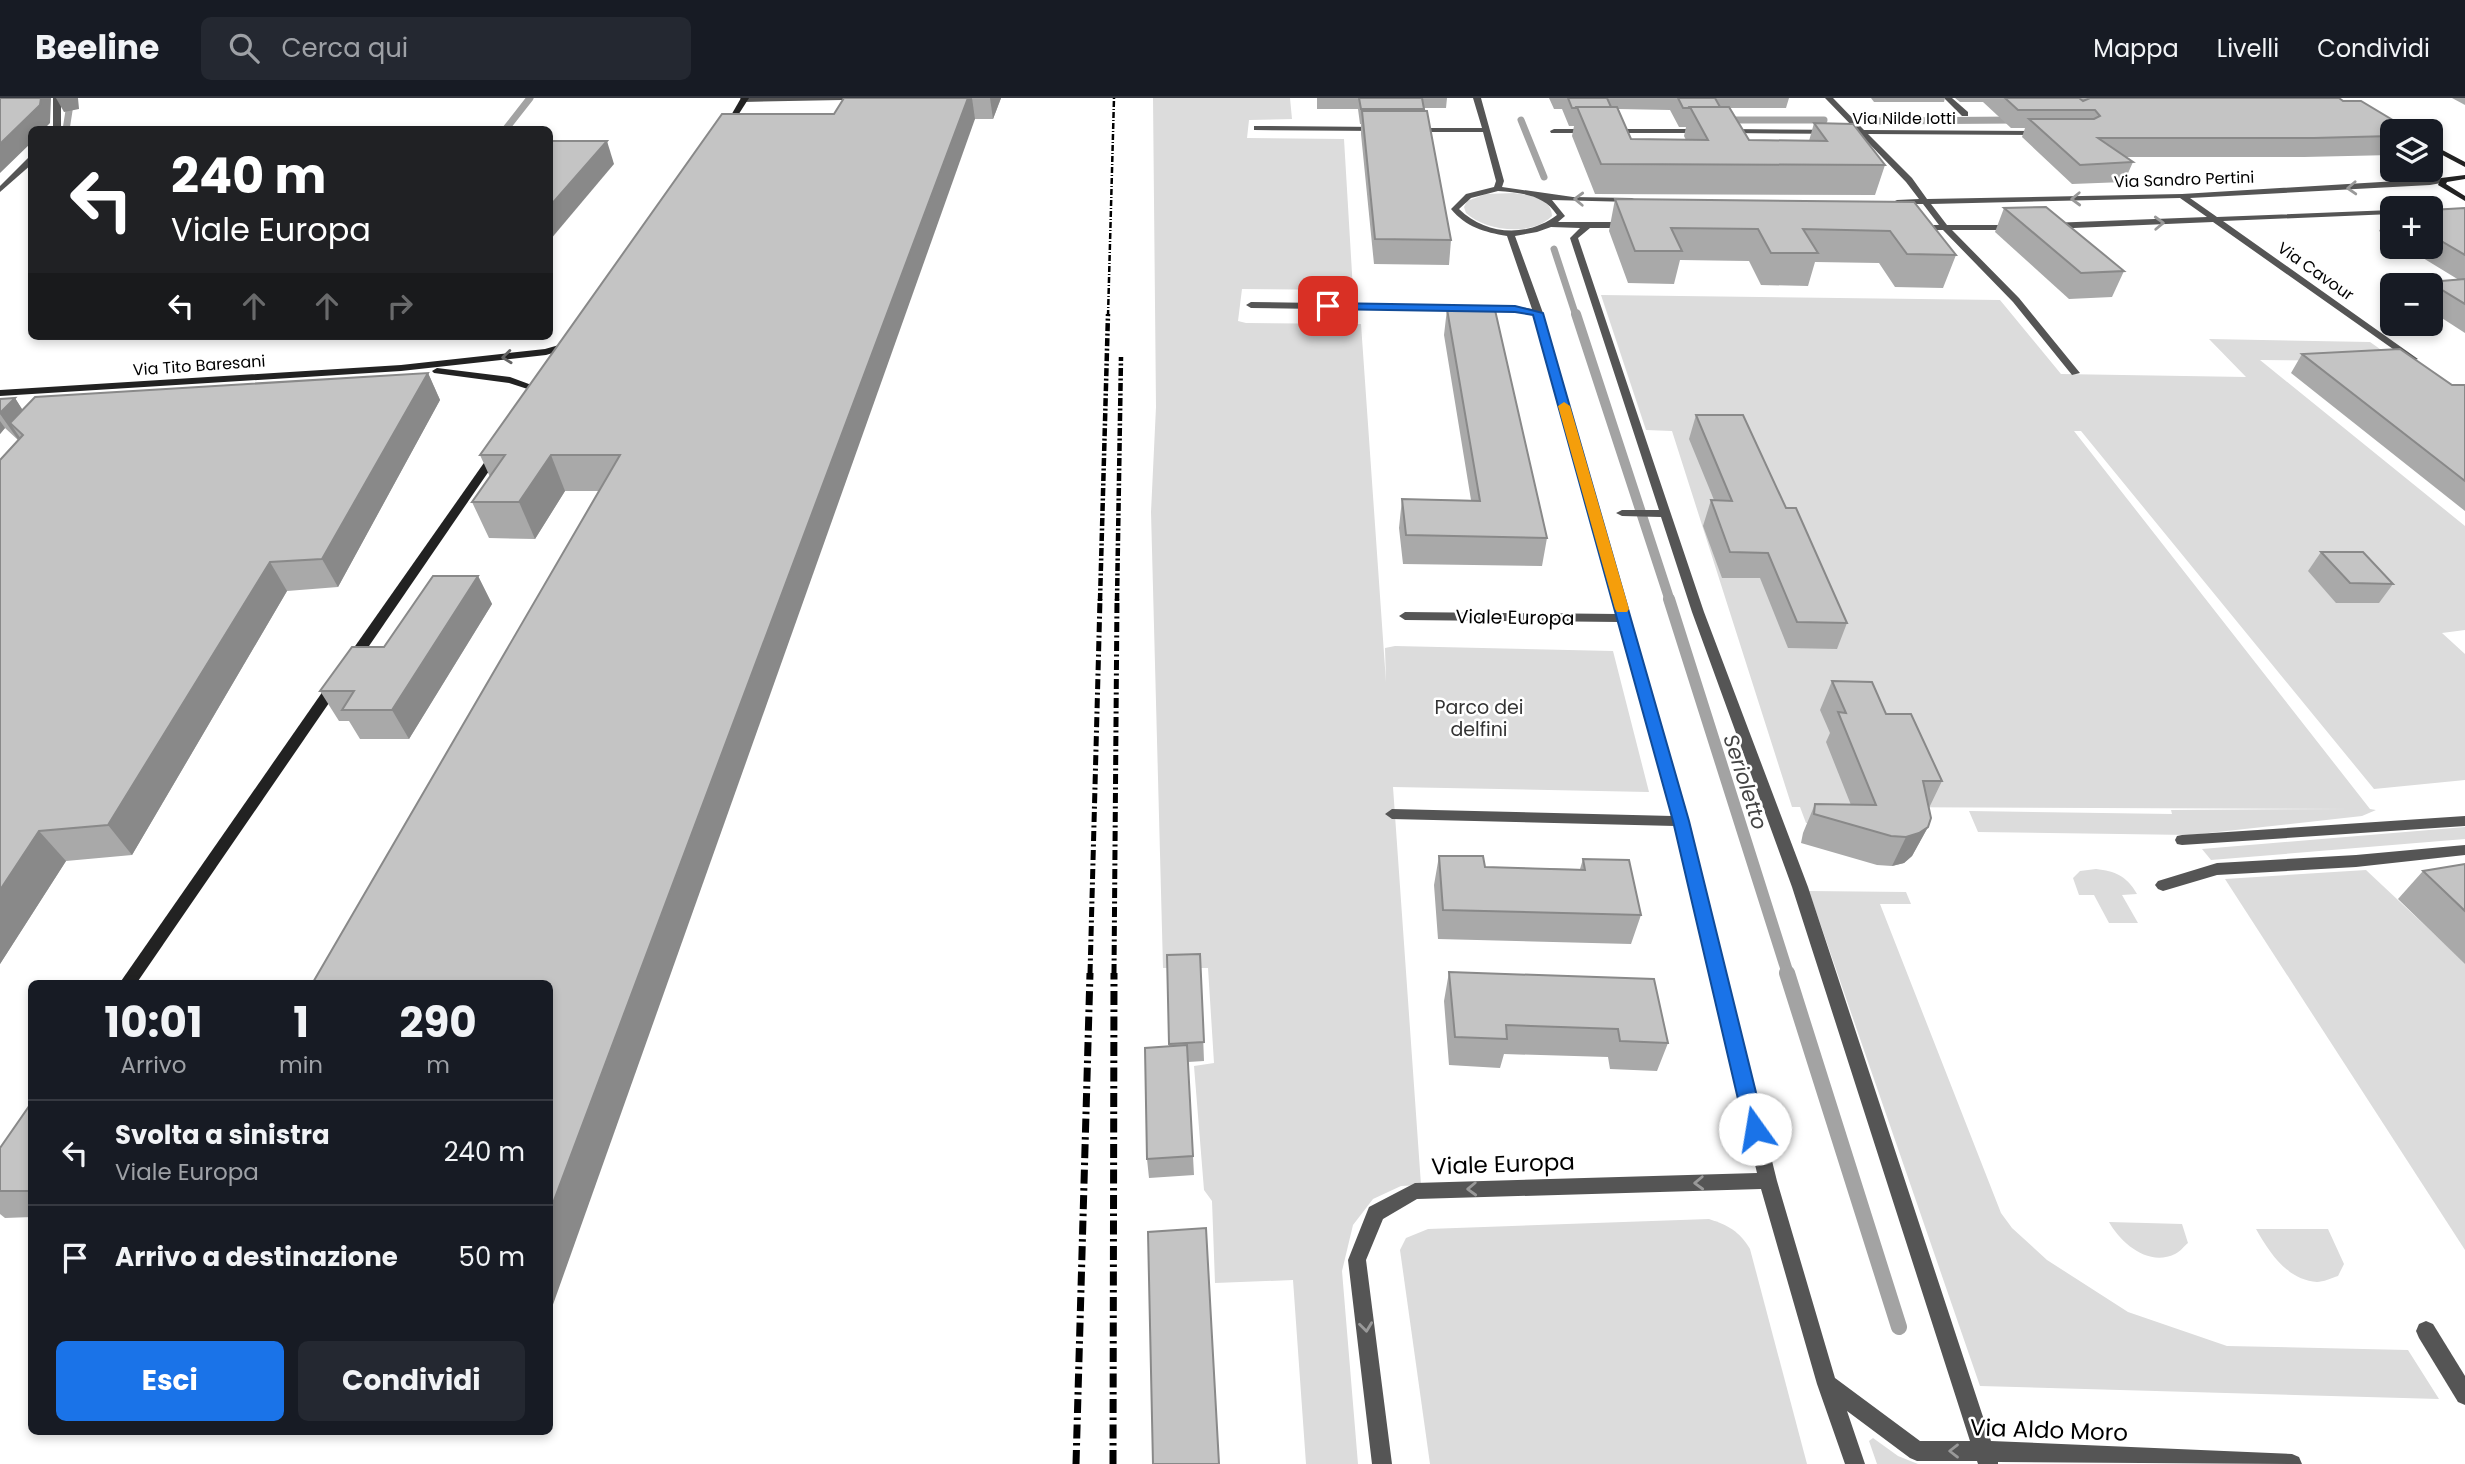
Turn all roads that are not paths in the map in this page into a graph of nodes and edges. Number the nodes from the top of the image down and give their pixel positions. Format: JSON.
{"nodes":[{"id":1,"x":57,"y":98,"type":"edge"},
{"id":2,"x":842,"y":98,"type":"edge"},
{"id":3,"x":1477,"y":98,"type":"edge"},
{"id":4,"x":1829,"y":98,"type":"edge"},
{"id":5,"x":1948,"y":98,"type":"edge"},
{"id":6,"x":744,"y":99,"type":"edge"},
{"id":7,"x":830,"y":100,"type":"junction"},
{"id":8,"x":824,"y":111,"type":"edge"},
{"id":9,"x":1965,"y":114,"type":"dead end"},
{"id":10,"x":57,"y":126,"type":"edge"},
{"id":11,"x":1256,"y":128,"type":"dead end"},
{"id":12,"x":1391,"y":130,"type":"edge"},
{"id":13,"x":1405,"y":130,"type":"edge"},
{"id":14,"x":1486,"y":130,"type":"junction"},
{"id":15,"x":1554,"y":131,"type":"dead end"},
{"id":16,"x":1594,"y":131,"type":"edge"},
{"id":17,"x":1608,"y":131,"type":"edge"},
{"id":18,"x":1862,"y":132,"type":"junction"},
{"id":19,"x":2045,"y":133,"type":"edge"},
{"id":20,"x":716,"y":142,"type":"edge"},
{"id":21,"x":2443,"y":153,"type":"edge"},
{"id":22,"x":28,"y":163,"type":"edge"},
{"id":23,"x":2462,"y":163,"type":"edge"},
{"id":24,"x":2460,"y":177,"type":"edge"},
{"id":25,"x":2444,"y":180,"type":"junction"},
{"id":26,"x":0,"y":190,"type":"edge"},
{"id":27,"x":1499,"y":190,"type":"junction"},
{"id":28,"x":1540,"y":196,"type":"junction"},
{"id":29,"x":2182,"y":196,"type":"junction"},
{"id":30,"x":2465,"y":199,"type":"edge"},
{"id":31,"x":1636,"y":200,"type":"edge"},
{"id":32,"x":1891,"y":202,"type":"edge"},
{"id":33,"x":1924,"y":202,"type":"junction"},
{"id":34,"x":2380,"y":213,"type":"edge"},
{"id":35,"x":2218,"y":221,"type":"junction"},
{"id":36,"x":1589,"y":224,"type":"junction"},
{"id":37,"x":1552,"y":225,"type":"junction"},
{"id":38,"x":1644,"y":225,"type":"edge"},
{"id":39,"x":2042,"y":226,"type":"edge"},
{"id":40,"x":2028,"y":227,"type":"edge"},
{"id":41,"x":1910,"y":228,"type":"edge"},
{"id":42,"x":1946,"y":229,"type":"junction"},
{"id":43,"x":1510,"y":233,"type":"junction"},
{"id":44,"x":1251,"y":305,"type":"dead end"},
{"id":45,"x":1538,"y":313,"type":"junction"},
{"id":46,"x":582,"y":333,"type":"edge"},
{"id":47,"x":574,"y":344,"type":"junction"},
{"id":48,"x":560,"y":362,"type":"edge"},
{"id":49,"x":2417,"y":362,"type":"edge"},
{"id":50,"x":401,"y":368,"type":"junction"},
{"id":51,"x":2075,"y":373,"type":"dead end"},
{"id":52,"x":78,"y":388,"type":"junction"},
{"id":53,"x":540,"y":391,"type":"edge"},
{"id":54,"x":0,"y":393,"type":"edge"},
{"id":55,"x":69,"y":397,"type":"edge"},
{"id":56,"x":509,"y":436,"type":"edge"},
{"id":57,"x":1626,"y":513,"type":"dead end"},
{"id":58,"x":1660,"y":514,"type":"junction"},
{"id":59,"x":1405,"y":616,"type":"dead end"},
{"id":60,"x":1625,"y":618,"type":"junction"},
{"id":61,"x":1392,"y":814,"type":"dead end"},
{"id":62,"x":1681,"y":821,"type":"junction"},
{"id":63,"x":2465,"y":821,"type":"edge"},
{"id":64,"x":2182,"y":840,"type":"dead end"},
{"id":65,"x":2465,"y":850,"type":"edge"},
{"id":66,"x":2163,"y":884,"type":"dead end"},
{"id":67,"x":130,"y":980,"type":"edge"},
{"id":68,"x":1768,"y":1181,"type":"junction"},
{"id":69,"x":2426,"y":1331,"type":"dead end"},
{"id":70,"x":1827,"y":1384,"type":"junction"},
{"id":71,"x":2465,"y":1395,"type":"edge"},
{"id":72,"x":1986,"y":1458,"type":"edge"},
{"id":73,"x":1382,"y":1464,"type":"edge"},
{"id":74,"x":1855,"y":1464,"type":"edge"},
{"id":75,"x":2292,"y":1464,"type":"edge"}],
"edges":[{"from":1,"to":10,"type":"street"},
{"from":2,"to":7,"type":"street"},
{"from":3,"to":14,"type":"street"},
{"from":4,"to":18,"type":"street"},
{"from":5,"to":9,"type":"street"},
{"from":6,"to":7,"type":"street"},
{"from":6,"to":20,"type":"street"},
{"from":7,"to":8,"type":"street"},
{"from":11,"to":12,"type":"street"},
{"from":13,"to":14,"type":"street"},
{"from":14,"to":27,"type":"street"},
{"from":15,"to":16,"type":"street"},
{"from":17,"to":18,"type":"street","name":"Via Nilde Iotti"},
{"from":18,"to":19,"type":"street","name":"Via Nilde Iotti"},
{"from":18,"to":33,"type":"street"},
{"from":21,"to":23,"type":"street"},
{"from":22,"to":26,"type":"street"},
{"from":23,"to":24,"type":"street"},
{"from":24,"to":25,"type":"street"},
{"from":25,"to":29,"type":"street","name":"Via Sandro Pertini","one_way":true},
{"from":25,"to":30,"type":"street"},
{"from":27,"to":28,"type":"street"},
{"from":27,"to":43,"type":"street"},
{"from":31,"to":28,"type":"street","one_way":true},
{"from":28,"to":37,"type":"street"},
{"from":29,"to":33,"type":"street","name":"Via Sandro Pertini","one_way":true},
{"from":29,"to":35,"type":"street","name":"Via Cavour"},
{"from":32,"to":33,"type":"street","name":"Via Sandro Pertini"},
{"from":33,"to":42,"type":"street"},
{"from":34,"to":35,"type":"street"},
{"from":39,"to":35,"type":"street","one_way":true},
{"from":35,"to":49,"type":"street","name":"Via Cavour"},
{"from":36,"to":37,"type":"street"},
{"from":36,"to":38,"type":"street"},
{"from":36,"to":58,"type":"street"},
{"from":37,"to":43,"type":"street"},
{"from":40,"to":42,"type":"street"},
{"from":41,"to":42,"type":"street"},
{"from":42,"to":51,"type":"street"},
{"from":43,"to":45,"type":"street"},
{"from":44,"to":45,"type":"street"},
{"from":45,"to":60,"type":"street"},
{"from":46,"to":47,"type":"street"},
{"from":47,"to":48,"type":"street"},
{"from":47,"to":50,"type":"street","name":"Via Tito Baresani","one_way":true},
{"from":50,"to":52,"type":"street","name":"Via Tito Baresani"},
{"from":50,"to":53,"type":"street","name":"Via Tito Baresani"},
{"from":52,"to":54,"type":"street","name":"Via Tito Baresani"},
{"from":52,"to":55,"type":"street"},
{"from":56,"to":67,"type":"street"},
{"from":57,"to":58,"type":"street"},
{"from":58,"to":72,"type":"street"},
{"from":59,"to":60,"type":"street","name":"Viale Europa"},
{"from":60,"to":62,"type":"street"},
{"from":61,"to":62,"type":"street"},
{"from":62,"to":68,"type":"street"},
{"from":63,"to":64,"type":"street"},
{"from":65,"to":66,"type":"street"},
{"from":68,"to":70,"type":"street"},
{"from":68,"to":73,"type":"street","name":"Viale Europa","one_way":true},
{"from":69,"to":71,"type":"street"},
{"from":72,"to":70,"type":"street","name":"Via Aldo Moro","one_way":true},
{"from":70,"to":74,"type":"street"},
{"from":72,"to":75,"type":"street","name":"Via Aldo Moro"}]}
